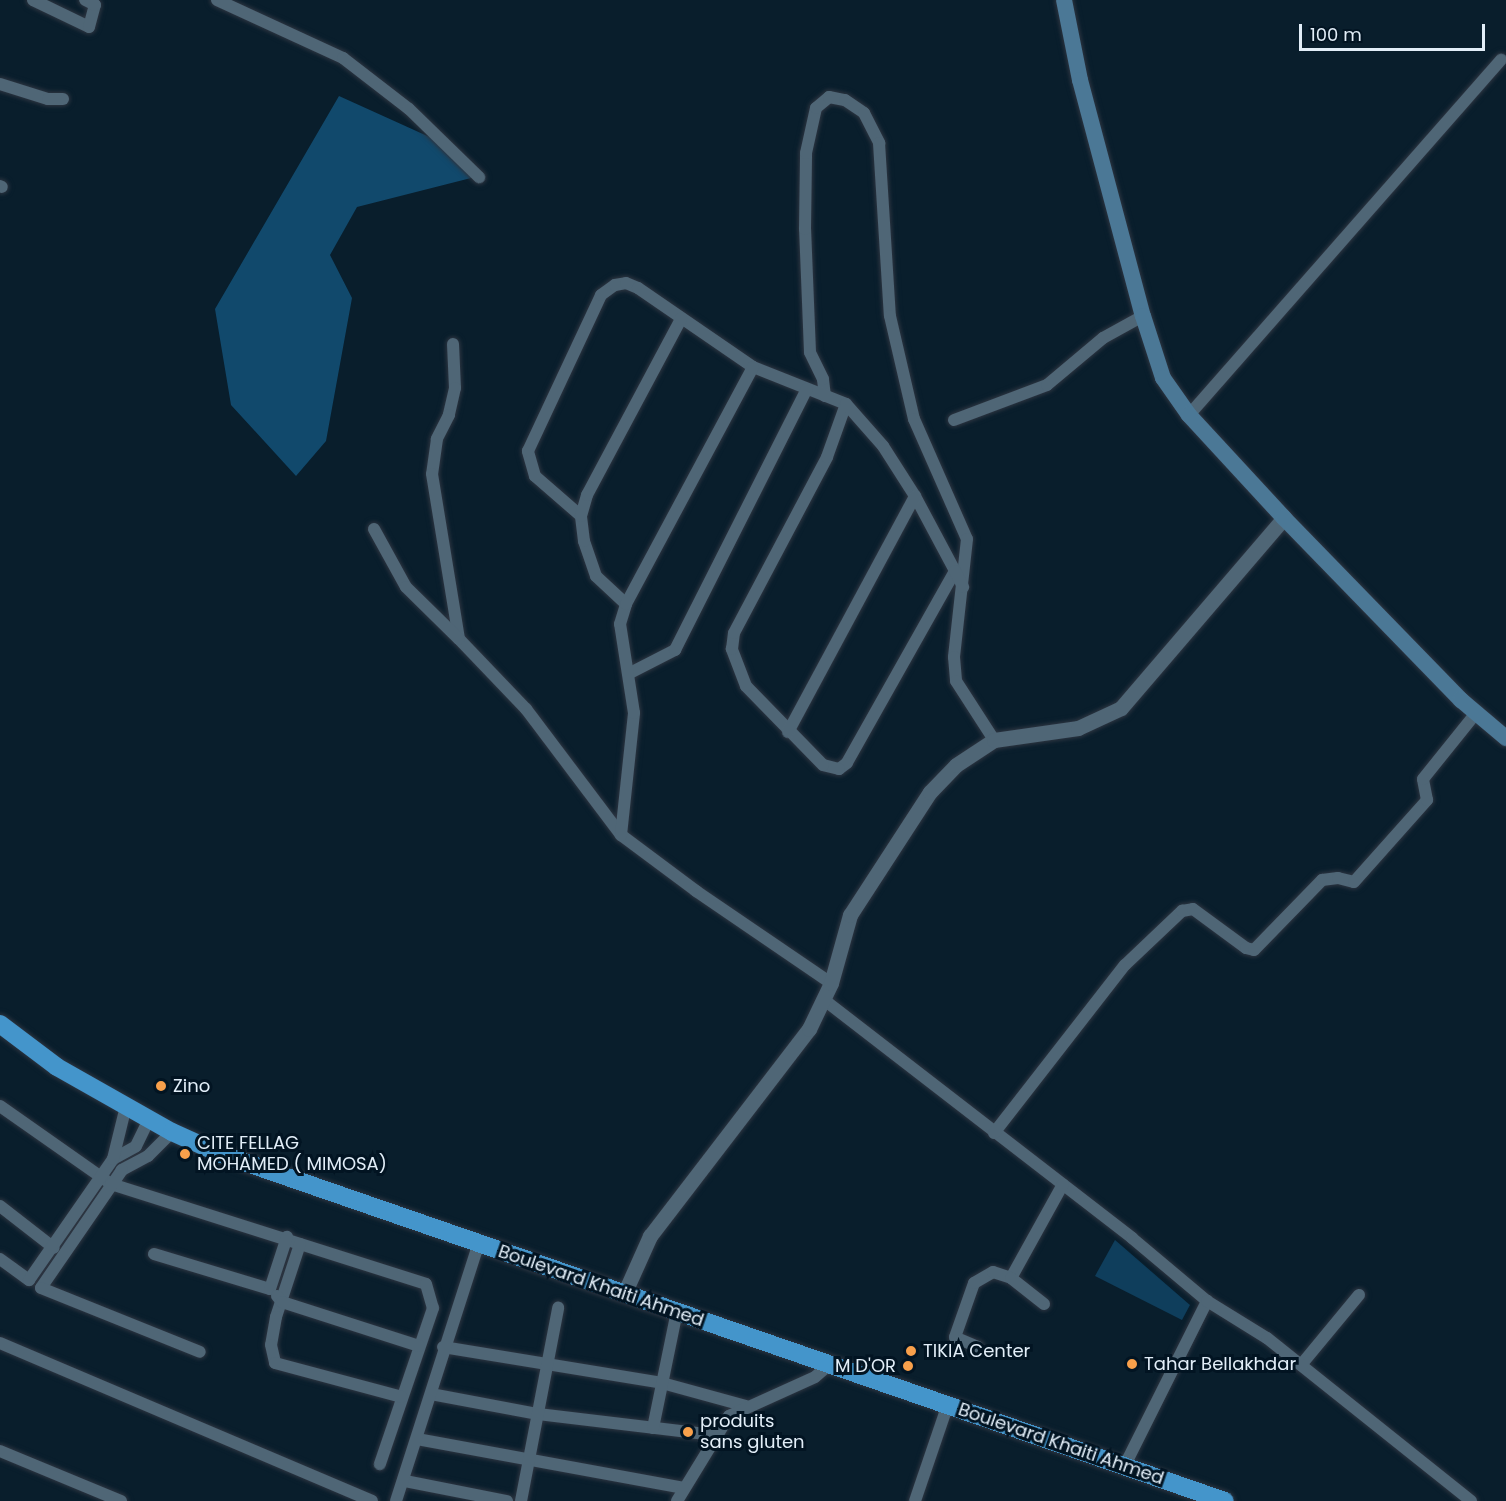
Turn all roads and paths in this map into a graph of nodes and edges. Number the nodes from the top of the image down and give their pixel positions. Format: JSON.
{"nodes":[{"id":1,"x":33,"y":0,"type":"edge"},
{"id":2,"x":217,"y":0,"type":"edge"},
{"id":3,"x":1064,"y":0,"type":"edge"},
{"id":4,"x":92,"y":2,"type":"edge"},
{"id":5,"x":1501,"y":60,"type":"dead end"},
{"id":6,"x":0,"y":85,"type":"edge"},
{"id":7,"x":63,"y":99,"type":"dead end"},
{"id":8,"x":479,"y":177,"type":"dead end"},
{"id":9,"x":1143,"y":316,"type":"junction"},
{"id":10,"x":681,"y":319,"type":"junction"},
{"id":11,"x":453,"y":344,"type":"dead end"},
{"id":12,"x":753,"y":367,"type":"junction"},
{"id":13,"x":807,"y":389,"type":"junction"},
{"id":14,"x":825,"y":396,"type":"junction"},
{"id":15,"x":846,"y":404,"type":"junction"},
{"id":16,"x":1188,"y":415,"type":"junction"},
{"id":17,"x":954,"y":420,"type":"dead end"},
{"id":18,"x":915,"y":496,"type":"junction"},
{"id":19,"x":582,"y":516,"type":"junction"},
{"id":20,"x":1284,"y":518,"type":"junction"},
{"id":21,"x":374,"y":529,"type":"dead end"},
{"id":22,"x":955,"y":571,"type":"junction"},
{"id":23,"x":964,"y":589,"type":"junction"},
{"id":24,"x":626,"y":604,"type":"junction"},
{"id":25,"x":459,"y":639,"type":"junction"},
{"id":26,"x":630,"y":673,"type":"junction"},
{"id":27,"x":1476,"y":713,"type":"junction"},
{"id":28,"x":788,"y":732,"type":"junction"},
{"id":29,"x":1506,"y":738,"type":"edge"},
{"id":30,"x":994,"y":740,"type":"junction"},
{"id":31,"x":621,"y":835,"type":"junction"},
{"id":32,"x":831,"y":983,"type":"junction"},
{"id":33,"x":823,"y":999,"type":"junction"},
{"id":34,"x":0,"y":1024,"type":"edge"},
{"id":35,"x":126,"y":1106,"type":"junction"},
{"id":36,"x":1,"y":1109,"type":"edge"},
{"id":37,"x":150,"y":1118,"type":"junction"},
{"id":38,"x":172,"y":1132,"type":"junction"},
{"id":39,"x":994,"y":1133,"type":"junction"},
{"id":40,"x":136,"y":1146,"type":"junction"},
{"id":41,"x":113,"y":1159,"type":"junction"},
{"id":42,"x":122,"y":1170,"type":"junction"},
{"id":43,"x":106,"y":1180,"type":"junction"},
{"id":44,"x":1063,"y":1185,"type":"junction"},
{"id":45,"x":0,"y":1206,"type":"edge"},
{"id":46,"x":288,"y":1237,"type":"junction"},
{"id":47,"x":300,"y":1244,"type":"junction"},
{"id":48,"x":478,"y":1245,"type":"junction"},
{"id":49,"x":54,"y":1248,"type":"junction"},
{"id":50,"x":154,"y":1254,"type":"dead end"},
{"id":51,"x":0,"y":1258,"type":"edge"},
{"id":52,"x":1011,"y":1278,"type":"junction"},
{"id":53,"x":270,"y":1289,"type":"junction"},
{"id":54,"x":624,"y":1294,"type":"junction"},
{"id":55,"x":1359,"y":1295,"type":"dead end"},
{"id":56,"x":1207,"y":1301,"type":"junction"},
{"id":57,"x":282,"y":1302,"type":"junction"},
{"id":58,"x":1044,"y":1304,"type":"dead end"},
{"id":59,"x":558,"y":1308,"type":"dead end"},
{"id":60,"x":677,"y":1311,"type":"junction"},
{"id":61,"x":0,"y":1342,"type":"edge"},
{"id":62,"x":419,"y":1346,"type":"junction"},
{"id":63,"x":443,"y":1347,"type":"junction"},
{"id":64,"x":978,"y":1347,"type":"dead end"},
{"id":65,"x":200,"y":1352,"type":"dead end"},
{"id":66,"x":829,"y":1365,"type":"junction"},
{"id":67,"x":1301,"y":1365,"type":"junction"},
{"id":68,"x":547,"y":1366,"type":"junction"},
{"id":69,"x":662,"y":1383,"type":"junction"},
{"id":70,"x":431,"y":1394,"type":"junction"},
{"id":71,"x":402,"y":1397,"type":"junction"},
{"id":72,"x":948,"y":1404,"type":"junction"},
{"id":73,"x":746,"y":1406,"type":"junction"},
{"id":74,"x":538,"y":1414,"type":"junction"},
{"id":75,"x":653,"y":1428,"type":"junction"},
{"id":76,"x":714,"y":1436,"type":"junction"},
{"id":77,"x":417,"y":1439,"type":"junction"},
{"id":78,"x":0,"y":1451,"type":"edge"},
{"id":79,"x":529,"y":1459,"type":"junction"},
{"id":80,"x":380,"y":1464,"type":"dead end"},
{"id":81,"x":1124,"y":1467,"type":"junction"},
{"id":82,"x":405,"y":1481,"type":"junction"},
{"id":83,"x":683,"y":1488,"type":"junction"},
{"id":84,"x":121,"y":1501,"type":"edge"},
{"id":85,"x":372,"y":1501,"type":"edge"},
{"id":86,"x":396,"y":1501,"type":"edge"},
{"id":87,"x":507,"y":1501,"type":"edge"},
{"id":88,"x":521,"y":1501,"type":"edge"},
{"id":89,"x":678,"y":1501,"type":"edge"},
{"id":90,"x":915,"y":1501,"type":"edge"},
{"id":91,"x":1225,"y":1501,"type":"edge"},
{"id":92,"x":1471,"y":1501,"type":"edge"}],
"edges":[{"from":1,"to":4,"type":"street"},
{"from":2,"to":8,"type":"street"},
{"from":3,"to":9,"type":"main road"},
{"from":5,"to":16,"type":"street"},
{"from":6,"to":7,"type":"street"},
{"from":9,"to":16,"type":"main road"},
{"from":9,"to":17,"type":"street"},
{"from":10,"to":12,"type":"street"},
{"from":10,"to":19,"type":"street"},
{"from":10,"to":19,"type":"street"},
{"from":11,"to":25,"type":"street"},
{"from":12,"to":13,"type":"street"},
{"from":12,"to":24,"type":"street"},
{"from":13,"to":14,"type":"street"},
{"from":13,"to":26,"type":"street"},
{"from":14,"to":15,"type":"street"},
{"from":14,"to":23,"type":"street"},
{"from":15,"to":18,"type":"street"},
{"from":15,"to":28,"type":"street"},
{"from":16,"to":20,"type":"main road"},
{"from":18,"to":22,"type":"street"},
{"from":18,"to":28,"type":"street"},
{"from":19,"to":24,"type":"street"},
{"from":20,"to":27,"type":"main road"},
{"from":20,"to":30,"type":"street"},
{"from":21,"to":25,"type":"street"},
{"from":22,"to":23,"type":"street"},
{"from":22,"to":28,"type":"street"},
{"from":23,"to":30,"type":"street"},
{"from":24,"to":26,"type":"street"},
{"from":25,"to":31,"type":"street"},
{"from":26,"to":31,"type":"street"},
{"from":27,"to":29,"type":"main road"},
{"from":27,"to":39,"type":"street"},
{"from":30,"to":32,"type":"street"},
{"from":31,"to":32,"type":"street"},
{"from":32,"to":33,"type":"street"},
{"from":33,"to":39,"type":"street"},
{"from":33,"to":54,"type":"street"},
{"from":34,"to":35,"type":"highway","name":"Boulevard Khaiti Ahmed"},
{"from":35,"to":37,"type":"highway","name":"Boulevard Khaiti Ahmed"},
{"from":35,"to":41,"type":"street"},
{"from":36,"to":43,"type":"street"},
{"from":37,"to":38,"type":"highway","name":"Boulevard Khaiti Ahmed"},
{"from":37,"to":40,"type":"street"},
{"from":38,"to":42,"type":"street"},
{"from":38,"to":48,"type":"highway","name":"Boulevard Khaiti Ahmed"},
{"from":39,"to":44,"type":"street"},
{"from":40,"to":41,"type":"street"},
{"from":40,"to":42,"type":"street"},
{"from":41,"to":43,"type":"street"},
{"from":42,"to":43,"type":"street"},
{"from":43,"to":46,"type":"street"},
{"from":43,"to":49,"type":"street"},
{"from":43,"to":65,"type":"street"},
{"from":44,"to":52,"type":"street"},
{"from":44,"to":56,"type":"street"},
{"from":45,"to":49,"type":"street"},
{"from":46,"to":47,"type":"street"},
{"from":46,"to":53,"type":"street"},
{"from":47,"to":57,"type":"street"},
{"from":47,"to":62,"type":"street"},
{"from":48,"to":54,"type":"highway","name":"Boulevard Khaiti Ahmed"},
{"from":48,"to":63,"type":"street"},
{"from":49,"to":51,"type":"street"},
{"from":50,"to":53,"type":"street"},
{"from":52,"to":58,"type":"street"},
{"from":52,"to":64,"type":"street"},
{"from":53,"to":57,"type":"street"},
{"from":54,"to":60,"type":"highway","name":"Boulevard Khaiti Ahmed"},
{"from":55,"to":67,"type":"street"},
{"from":56,"to":67,"type":"street"},
{"from":56,"to":81,"type":"street"},
{"from":57,"to":62,"type":"street"},
{"from":57,"to":71,"type":"street"},
{"from":59,"to":68,"type":"street"},
{"from":60,"to":66,"type":"highway","name":"Boulevard Khaiti Ahmed"},
{"from":60,"to":69,"type":"street"},
{"from":61,"to":85,"type":"street"},
{"from":62,"to":71,"type":"street"},
{"from":63,"to":68,"type":"street"},
{"from":63,"to":70,"type":"street"},
{"from":66,"to":72,"type":"highway","name":"Boulevard Khaiti Ahmed"},
{"from":66,"to":73,"type":"street"},
{"from":67,"to":92,"type":"street"},
{"from":68,"to":69,"type":"street"},
{"from":68,"to":74,"type":"street"},
{"from":69,"to":73,"type":"street"},
{"from":69,"to":75,"type":"street"},
{"from":70,"to":74,"type":"street"},
{"from":70,"to":77,"type":"street"},
{"from":71,"to":80,"type":"street"},
{"from":72,"to":81,"type":"highway","name":"Boulevard Khaiti Ahmed"},
{"from":72,"to":90,"type":"street"},
{"from":73,"to":76,"type":"street"},
{"from":74,"to":75,"type":"street"},
{"from":74,"to":79,"type":"street"},
{"from":75,"to":76,"type":"street"},
{"from":76,"to":83,"type":"street"},
{"from":77,"to":79,"type":"street"},
{"from":77,"to":82,"type":"street"},
{"from":78,"to":84,"type":"street"},
{"from":79,"to":83,"type":"street"},
{"from":79,"to":88,"type":"street"},
{"from":81,"to":91,"type":"highway","name":"Boulevard Khaiti Ahmed"},
{"from":82,"to":86,"type":"street"},
{"from":82,"to":87,"type":"street"},
{"from":83,"to":89,"type":"street"}]}
